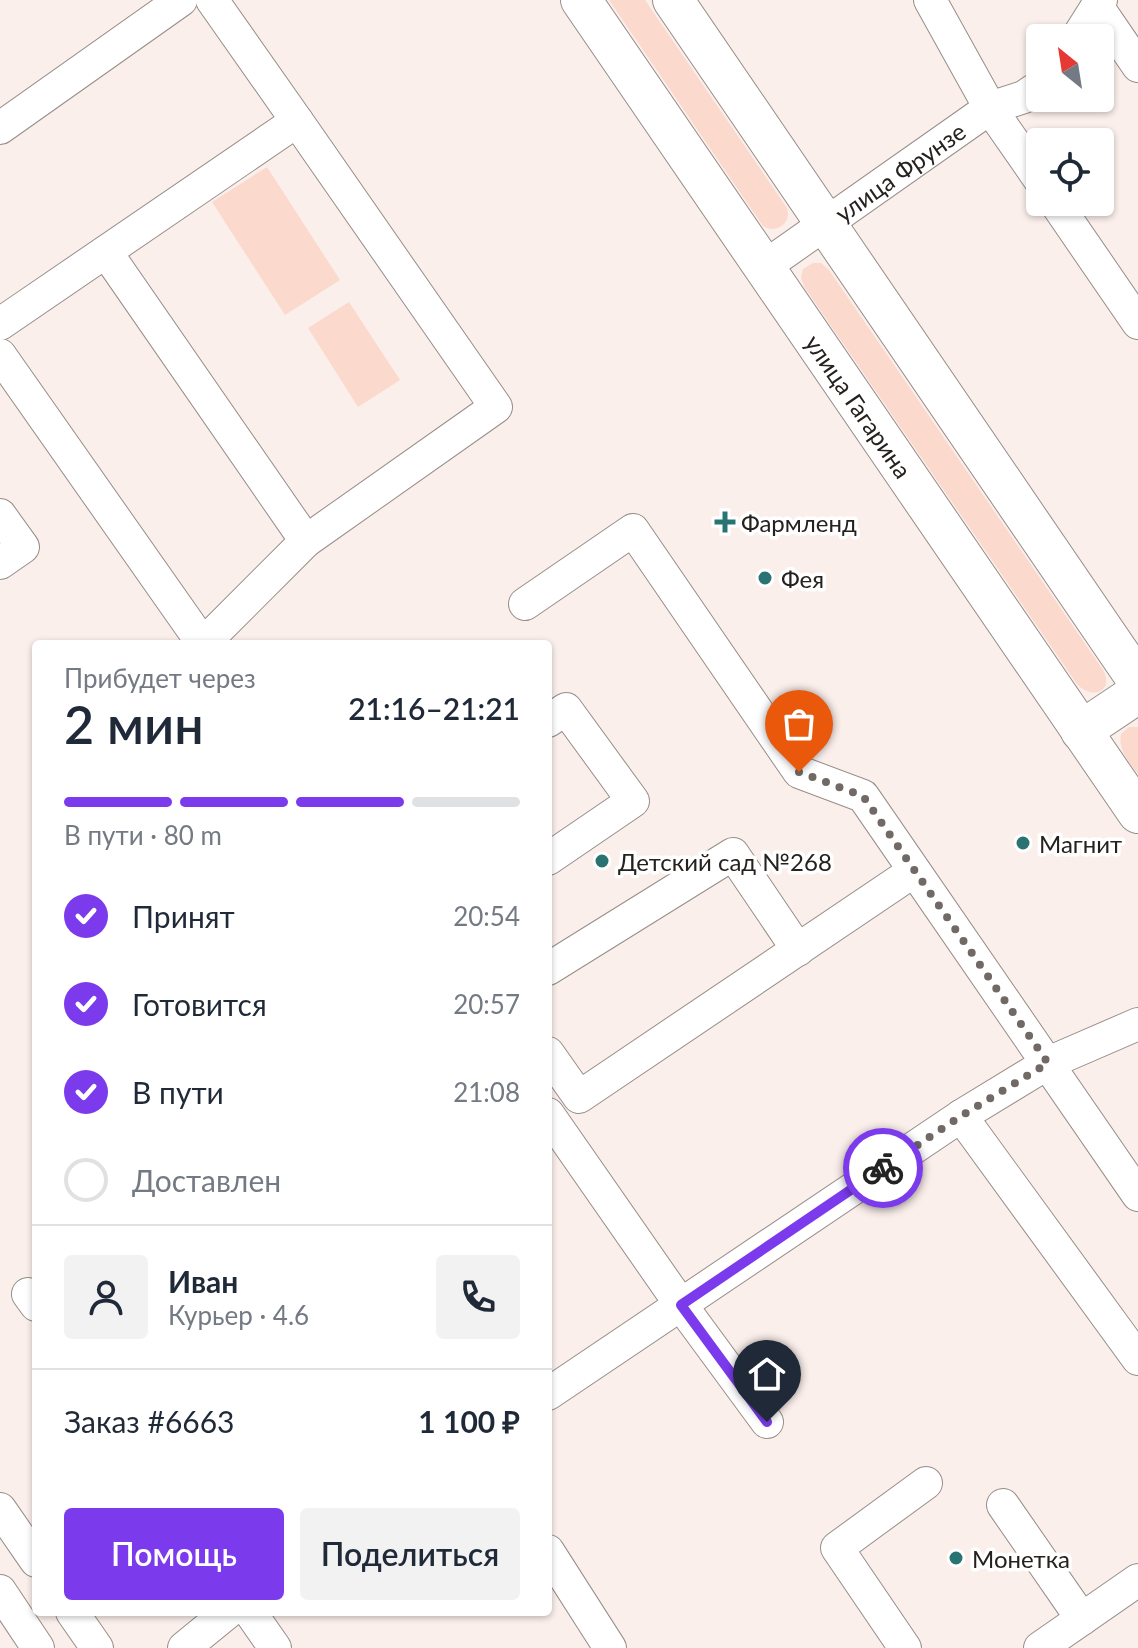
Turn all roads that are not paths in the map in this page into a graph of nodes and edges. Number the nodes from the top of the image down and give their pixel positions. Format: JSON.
{"nodes":[{"id":1,"x":181,"y":0,"type":"edge"},
{"id":2,"x":212,"y":0,"type":"edge"},
{"id":3,"x":581,"y":0,"type":"edge"},
{"id":4,"x":673,"y":0,"type":"edge"},
{"id":5,"x":930,"y":0,"type":"edge"},
{"id":6,"x":1099,"y":3,"type":"edge"},
{"id":7,"x":1086,"y":24,"type":"edge"},
{"id":8,"x":1138,"y":66,"type":"edge"},
{"id":9,"x":1026,"y":96,"type":"edge"},
{"id":10,"x":990,"y":108,"type":"junction"},
{"id":11,"x":297,"y":121,"type":"junction"},
{"id":12,"x":0,"y":128,"type":"edge"},
{"id":13,"x":1026,"y":160,"type":"edge"},
{"id":14,"x":1065,"y":216,"type":"edge"},
{"id":15,"x":826,"y":224,"type":"junction"},
{"id":16,"x":106,"y":252,"type":"junction"},
{"id":17,"x":764,"y":267,"type":"junction"},
{"id":18,"x":1138,"y":323,"type":"edge"},
{"id":19,"x":0,"y":324,"type":"edge"},
{"id":20,"x":0,"y":355,"type":"edge"},
{"id":21,"x":0,"y":515,"type":"edge"},
{"id":22,"x":306,"y":541,"type":"junction"},
{"id":23,"x":0,"y":563,"type":"edge"},
{"id":24,"x":525,"y":604,"type":"dead end"},
{"id":25,"x":200,"y":640,"type":"edge"},
{"id":26,"x":207,"y":640,"type":"edge"},
{"id":27,"x":1138,"y":681,"type":"edge"},
{"id":28,"x":1138,"y":693,"type":"edge"},
{"id":29,"x":552,"y":718,"type":"edge"},
{"id":30,"x":1081,"y":731,"type":"junction"},
{"id":31,"x":1138,"y":813,"type":"edge"},
{"id":32,"x":552,"y":856,"type":"edge"},
{"id":33,"x":914,"y":871,"type":"junction"},
{"id":34,"x":798,"y":950,"type":"junction"},
{"id":35,"x":552,"y":967,"type":"edge"},
{"id":36,"x":1138,"y":1024,"type":"edge"},
{"id":37,"x":552,"y":1059,"type":"edge"},
{"id":38,"x":1048,"y":1063,"type":"junction"},
{"id":39,"x":961,"y":1116,"type":"junction"},
{"id":40,"x":552,"y":1120,"type":"edge"},
{"id":41,"x":1138,"y":1195,"type":"edge"},
{"id":42,"x":681,"y":1305,"type":"junction"},
{"id":43,"x":1138,"y":1359,"type":"edge"},
{"id":44,"x":552,"y":1391,"type":"edge"},
{"id":45,"x":767,"y":1422,"type":"dead end"},
{"id":46,"x":926,"y":1483,"type":"dead end"},
{"id":47,"x":1003,"y":1505,"type":"dead end"},
{"id":48,"x":0,"y":1509,"type":"edge"},
{"id":49,"x":32,"y":1555,"type":"edge"},
{"id":50,"x":552,"y":1557,"type":"edge"},
{"id":51,"x":1138,"y":1580,"type":"edge"},
{"id":52,"x":0,"y":1591,"type":"edge"},
{"id":53,"x":75,"y":1616,"type":"edge"},
{"id":54,"x":223,"y":1616,"type":"edge"},
{"id":55,"x":253,"y":1616,"type":"edge"},
{"id":56,"x":1082,"y":1619,"type":"junction"},
{"id":57,"x":38,"y":1648,"type":"edge"},
{"id":58,"x":97,"y":1648,"type":"edge"},
{"id":59,"x":184,"y":1648,"type":"edge"},
{"id":60,"x":275,"y":1648,"type":"edge"},
{"id":61,"x":610,"y":1648,"type":"edge"},
{"id":62,"x":905,"y":1648,"type":"edge"},
{"id":63,"x":1040,"y":1648,"type":"edge"}],
"edges":[{"from":1,"to":12,"type":"street"},
{"from":2,"to":11,"type":"street"},
{"from":3,"to":17,"type":"main road","name":"улица Гагарина"},
{"from":4,"to":15,"type":"main road"},
{"from":5,"to":10,"type":"street"},
{"from":6,"to":7,"type":"street"},
{"from":6,"to":8,"type":"street"},
{"from":9,"to":10,"type":"street","name":"улица Фрунзе"},
{"from":10,"to":13,"type":"street"},
{"from":10,"to":15,"type":"street","name":"улица Фрунзе"},
{"from":11,"to":16,"type":"street"},
{"from":11,"to":22,"type":"street"},
{"from":14,"to":18,"type":"street"},
{"from":15,"to":17,"type":"street","name":"улица Фрунзе"},
{"from":15,"to":27,"type":"main road"},
{"from":16,"to":19,"type":"street"},
{"from":16,"to":22,"type":"street"},
{"from":17,"to":30,"type":"main road","name":"улица Гагарина"},
{"from":20,"to":25,"type":"street"},
{"from":21,"to":23,"type":"street"},
{"from":22,"to":26,"type":"street"},
{"from":24,"to":33,"type":"street"},
{"from":28,"to":30,"type":"main road"},
{"from":29,"to":32,"type":"street"},
{"from":30,"to":31,"type":"main road","name":"улица Гагарина"},
{"from":33,"to":34,"type":"street"},
{"from":33,"to":38,"type":"street"},
{"from":34,"to":35,"type":"street"},
{"from":34,"to":37,"type":"street"},
{"from":36,"to":38,"type":"street"},
{"from":38,"to":39,"type":"street"},
{"from":38,"to":41,"type":"street"},
{"from":39,"to":42,"type":"street"},
{"from":39,"to":43,"type":"street"},
{"from":40,"to":42,"type":"street"},
{"from":42,"to":44,"type":"street"},
{"from":42,"to":45,"type":"street"},
{"from":46,"to":62,"type":"street"},
{"from":47,"to":56,"type":"street"},
{"from":48,"to":49,"type":"street"},
{"from":50,"to":61,"type":"street"},
{"from":51,"to":56,"type":"street"},
{"from":52,"to":57,"type":"street"},
{"from":53,"to":58,"type":"street"},
{"from":54,"to":59,"type":"street"},
{"from":55,"to":60,"type":"street"},
{"from":56,"to":63,"type":"street"}]}
